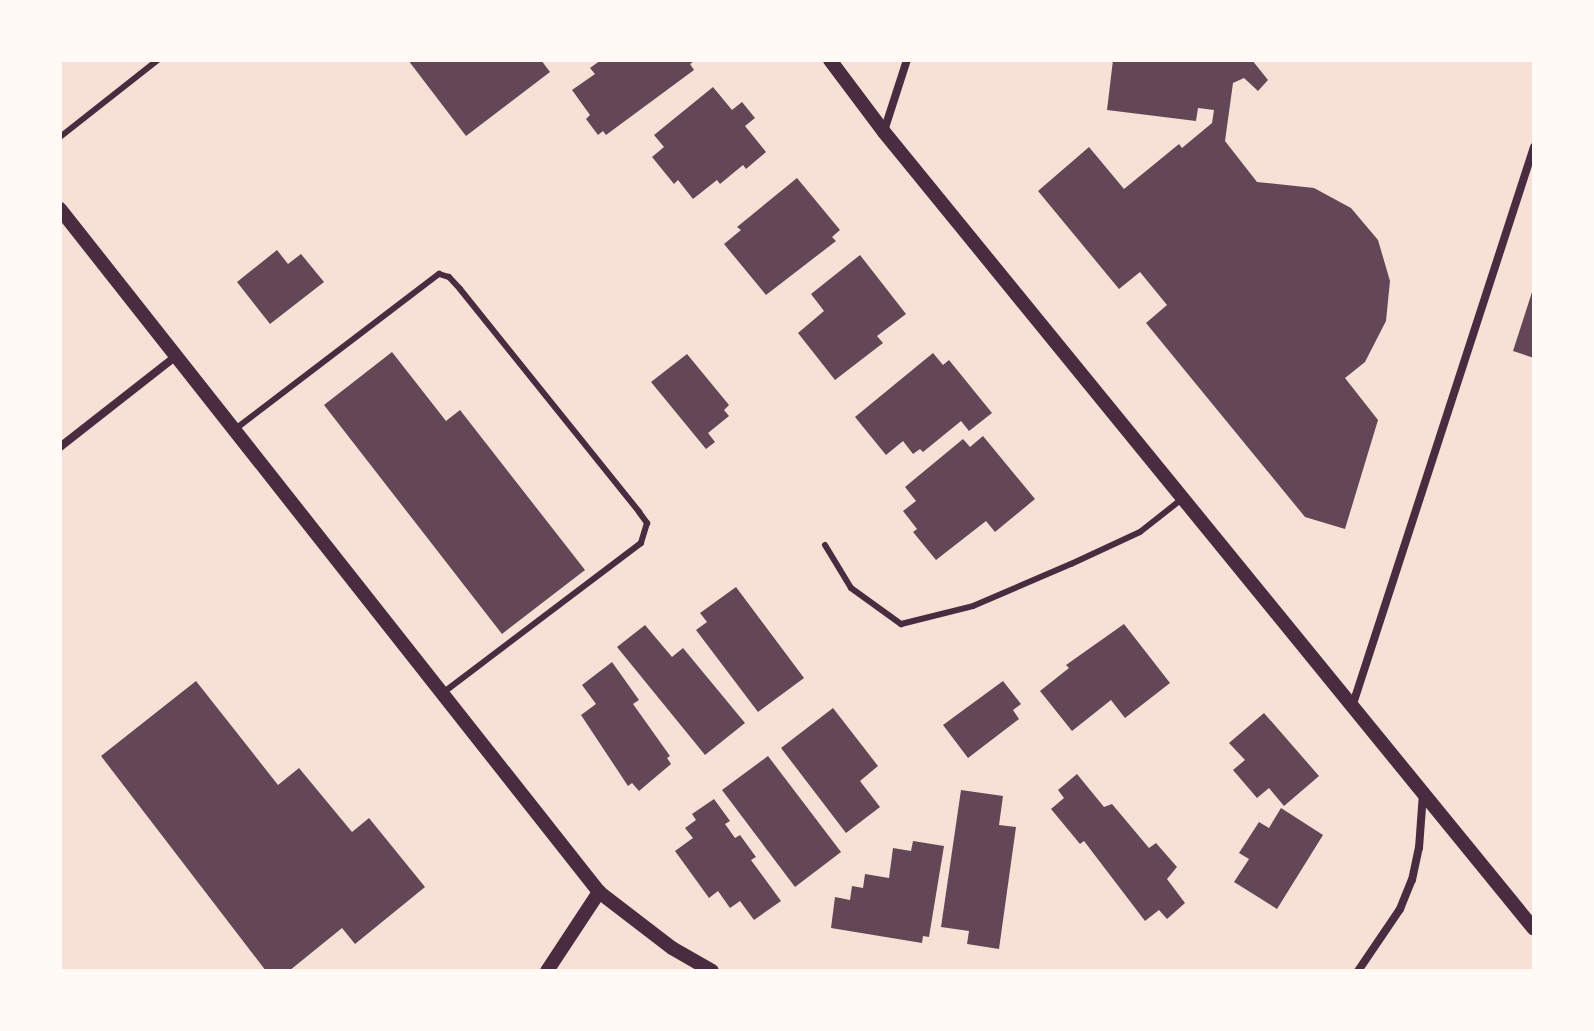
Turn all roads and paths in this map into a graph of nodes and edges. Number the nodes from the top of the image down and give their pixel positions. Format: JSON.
{"nodes":[{"id":1,"x":158,"y":60,"type":"edge"},
{"id":2,"x":830,"y":60,"type":"edge"},
{"id":3,"x":907,"y":60,"type":"edge"},
{"id":4,"x":884,"y":132,"type":"junction"},
{"id":5,"x":60,"y":137,"type":"edge"},
{"id":6,"x":1534,"y":147,"type":"edge"},
{"id":7,"x":60,"y":209,"type":"edge"},
{"id":8,"x":176,"y":356,"type":"junction"},
{"id":9,"x":234,"y":430,"type":"junction"},
{"id":10,"x":60,"y":447,"type":"edge"},
{"id":11,"x":1182,"y":499,"type":"junction"},
{"id":12,"x":825,"y":545,"type":"dead end"},
{"id":13,"x":442,"y":694,"type":"junction"},
{"id":14,"x":1352,"y":707,"type":"junction"},
{"id":15,"x":1423,"y":792,"type":"junction"},
{"id":16,"x":599,"y":892,"type":"junction"},
{"id":17,"x":1534,"y":929,"type":"edge"},
{"id":18,"x":547,"y":971,"type":"edge"},
{"id":19,"x":712,"y":971,"type":"edge"},
{"id":20,"x":1358,"y":971,"type":"edge"}],
"edges":[{"from":1,"to":5,"type":"lane"},
{"from":2,"to":4,"type":"street"},
{"from":3,"to":4,"type":"street"},
{"from":4,"to":11,"type":"street"},
{"from":6,"to":14,"type":"street"},
{"from":7,"to":8,"type":"street"},
{"from":8,"to":9,"type":"street"},
{"from":8,"to":10,"type":"street"},
{"from":9,"to":13,"type":"street"},
{"from":9,"to":13,"type":"lane"},
{"from":11,"to":12,"type":"lane"},
{"from":11,"to":14,"type":"street"},
{"from":13,"to":16,"type":"street"},
{"from":14,"to":15,"type":"street"},
{"from":15,"to":17,"type":"street"},
{"from":15,"to":20,"type":"street"},
{"from":16,"to":18,"type":"street"},
{"from":16,"to":19,"type":"street"}]}
